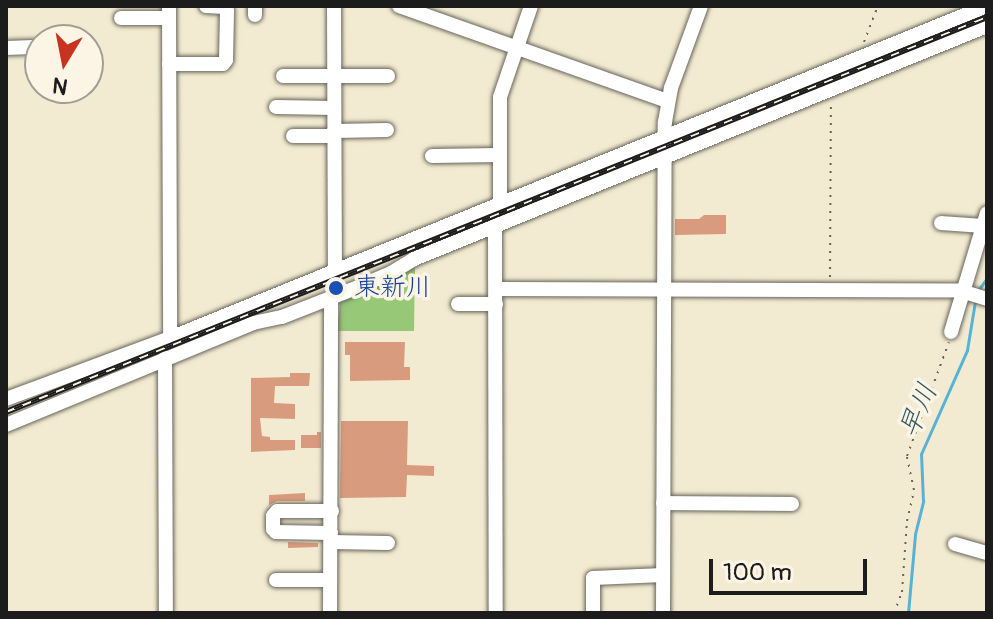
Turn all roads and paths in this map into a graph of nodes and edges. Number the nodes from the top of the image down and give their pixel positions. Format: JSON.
{"nodes":[{"id":1,"x":206,"y":6,"type":"edge"},
{"id":2,"x":334,"y":6,"type":"edge"},
{"id":3,"x":399,"y":6,"type":"edge"},
{"id":4,"x":531,"y":6,"type":"edge"},
{"id":5,"x":701,"y":6,"type":"edge"},
{"id":6,"x":878,"y":6,"type":"edge"},
{"id":7,"x":987,"y":6,"type":"edge"},
{"id":8,"x":169,"y":12,"type":"edge"},
{"id":9,"x":121,"y":18,"type":"dead end"},
{"id":10,"x":987,"y":26,"type":"edge"},
{"id":11,"x":517,"y":48,"type":"junction"},
{"id":12,"x":860,"y":57,"type":"junction"},
{"id":13,"x":169,"y":64,"type":"junction"},
{"id":14,"x":283,"y":76,"type":"dead end"},
{"id":15,"x":334,"y":76,"type":"junction"},
{"id":16,"x":388,"y":76,"type":"dead end"},
{"id":17,"x":829,"y":90,"type":"junction"},
{"id":18,"x":667,"y":101,"type":"junction"},
{"id":19,"x":276,"y":107,"type":"dead end"},
{"id":20,"x":334,"y":108,"type":"junction"},
{"id":21,"x":387,"y":130,"type":"dead end"},
{"id":22,"x":334,"y":133,"type":"junction"},
{"id":23,"x":293,"y":136,"type":"dead end"},
{"id":24,"x":664,"y":136,"type":"junction"},
{"id":25,"x":499,"y":155,"type":"junction"},
{"id":26,"x":432,"y":156,"type":"dead end"},
{"id":27,"x":665,"y":157,"type":"junction"},
{"id":28,"x":500,"y":203,"type":"junction"},
{"id":29,"x":985,"y":220,"type":"edge"},
{"id":30,"x":941,"y":223,"type":"dead end"},
{"id":31,"x":495,"y":226,"type":"junction"},
{"id":32,"x":335,"y":270,"type":"junction"},
{"id":33,"x":664,"y":290,"type":"junction"},
{"id":34,"x":830,"y":290,"type":"junction"},
{"id":35,"x":964,"y":291,"type":"junction"},
{"id":36,"x":496,"y":296,"type":"junction"},
{"id":37,"x":331,"y":297,"type":"junction"},
{"id":38,"x":986,"y":298,"type":"edge"},
{"id":39,"x":458,"y":304,"type":"dead end"},
{"id":40,"x":951,"y":332,"type":"joint"},
{"id":41,"x":170,"y":338,"type":"junction"},
{"id":42,"x":165,"y":358,"type":"junction"},
{"id":43,"x":6,"y":399,"type":"edge"},
{"id":44,"x":6,"y":425,"type":"edge"},
{"id":45,"x":663,"y":503,"type":"junction"},
{"id":46,"x":792,"y":504,"type":"dead end"},
{"id":47,"x":332,"y":511,"type":"junction"},
{"id":48,"x":331,"y":538,"type":"junction"},
{"id":49,"x":388,"y":543,"type":"dead end"},
{"id":50,"x":955,"y":544,"type":"dead end"},
{"id":51,"x":987,"y":553,"type":"edge"},
{"id":52,"x":663,"y":575,"type":"junction"},
{"id":53,"x":276,"y":580,"type":"dead end"},
{"id":54,"x":330,"y":580,"type":"junction"},
{"id":55,"x":166,"y":613,"type":"edge"},
{"id":56,"x":330,"y":613,"type":"edge"},
{"id":57,"x":496,"y":613,"type":"edge"},
{"id":58,"x":593,"y":613,"type":"edge"},
{"id":59,"x":663,"y":613,"type":"edge"},
{"id":60,"x":894,"y":613,"type":"edge"}],
"edges":[{"from":1,"to":13,"type":"street"},
{"from":2,"to":15,"type":"street"},
{"from":3,"to":11,"type":"street"},
{"from":4,"to":11,"type":"street"},
{"from":5,"to":18,"type":"street"},
{"from":6,"to":12,"type":"path"},
{"from":7,"to":12,"type":"street"},
{"from":8,"to":9,"type":"street"},
{"from":8,"to":13,"type":"street"},
{"from":10,"to":17,"type":"street"},
{"from":11,"to":18,"type":"street"},
{"from":11,"to":25,"type":"street"},
{"from":12,"to":24,"type":"street"},
{"from":13,"to":41,"type":"street"},
{"from":14,"to":15,"type":"street"},
{"from":15,"to":16,"type":"street"},
{"from":15,"to":20,"type":"street"},
{"from":17,"to":27,"type":"street"},
{"from":17,"to":34,"type":"path"},
{"from":18,"to":24,"type":"street"},
{"from":19,"to":20,"type":"street"},
{"from":20,"to":22,"type":"street"},
{"from":21,"to":22,"type":"street"},
{"from":22,"to":23,"type":"street"},
{"from":22,"to":32,"type":"street"},
{"from":24,"to":27,"type":"street"},
{"from":24,"to":28,"type":"street"},
{"from":25,"to":26,"type":"street"},
{"from":25,"to":28,"type":"street"},
{"from":27,"to":31,"type":"street"},
{"from":27,"to":33,"type":"street"},
{"from":28,"to":32,"type":"street"},
{"from":29,"to":30,"type":"street"},
{"from":29,"to":35,"type":"street"},
{"from":31,"to":36,"type":"street"},
{"from":31,"to":37,"type":"street"},
{"from":32,"to":41,"type":"street"},
{"from":33,"to":34,"type":"street"},
{"from":33,"to":36,"type":"street"},
{"from":33,"to":45,"type":"street"},
{"from":34,"to":35,"type":"street"},
{"from":35,"to":38,"type":"street"},
{"from":35,"to":40,"type":"street"},
{"from":36,"to":39,"type":"street"},
{"from":36,"to":57,"type":"street"},
{"from":37,"to":42,"type":"street"},
{"from":37,"to":47,"type":"street"},
{"from":40,"to":60,"type":"path"},
{"from":41,"to":43,"type":"street"},
{"from":42,"to":44,"type":"street"},
{"from":42,"to":55,"type":"street"},
{"from":45,"to":46,"type":"street"},
{"from":45,"to":52,"type":"street"},
{"from":47,"to":48,"type":"street"},
{"from":47,"to":48,"type":"street"},
{"from":48,"to":49,"type":"street"},
{"from":48,"to":54,"type":"street"},
{"from":50,"to":51,"type":"street"},
{"from":52,"to":58,"type":"street"},
{"from":52,"to":59,"type":"street"},
{"from":53,"to":54,"type":"street"},
{"from":54,"to":56,"type":"street"}]}
